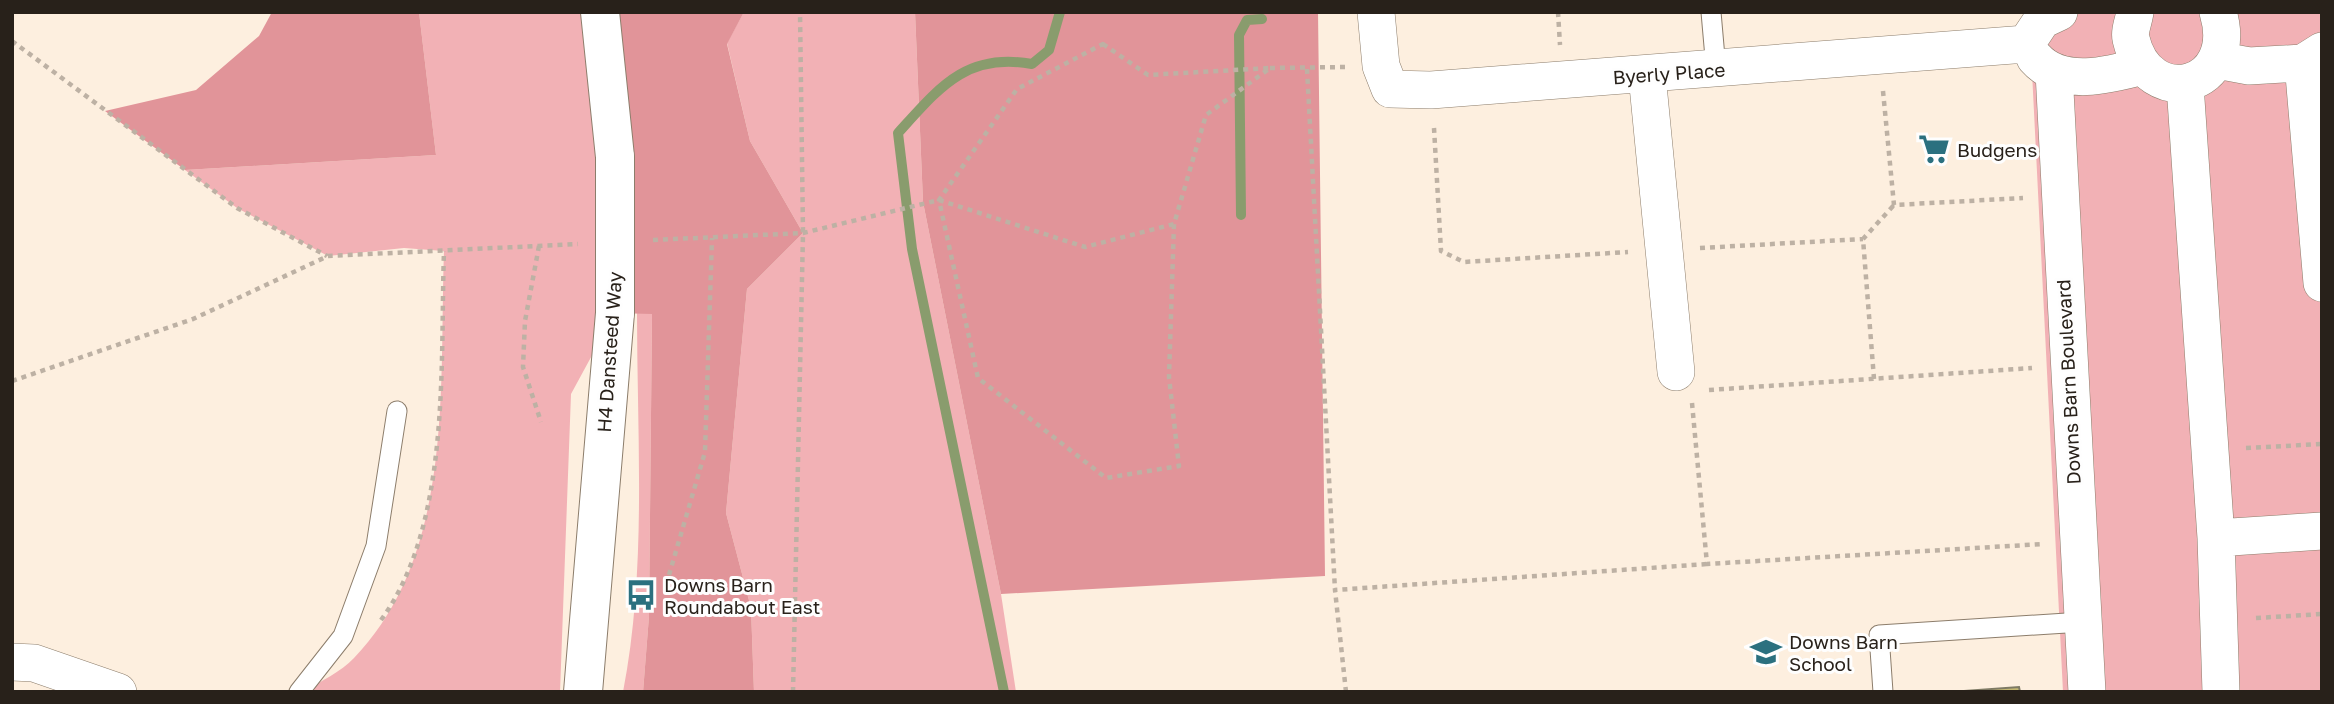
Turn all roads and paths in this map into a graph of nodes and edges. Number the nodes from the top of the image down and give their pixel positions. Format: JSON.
{"nodes":[{"id":1,"x":600,"y":12,"type":"edge"},
{"id":2,"x":800,"y":12,"type":"edge"},
{"id":3,"x":1376,"y":12,"type":"edge"},
{"id":4,"x":1711,"y":12,"type":"edge"},
{"id":5,"x":2059,"y":12,"type":"edge"},
{"id":6,"x":2135,"y":12,"type":"edge"},
{"id":7,"x":2218,"y":12,"type":"edge"},
{"id":8,"x":12,"y":41,"type":"edge"},
{"id":9,"x":2026,"y":44,"type":"junction"},
{"id":10,"x":1880,"y":57,"type":"junction"},
{"id":11,"x":2312,"y":57,"type":"edge"},
{"id":12,"x":2217,"y":60,"type":"junction"},
{"id":13,"x":1381,"y":66,"type":"junction"},
{"id":14,"x":2143,"y":66,"type":"junction"},
{"id":15,"x":1270,"y":68,"type":"junction"},
{"id":16,"x":1307,"y":68,"type":"junction"},
{"id":17,"x":1716,"y":69,"type":"junction"},
{"id":18,"x":2054,"y":72,"type":"junction"},
{"id":19,"x":1647,"y":75,"type":"junction"},
{"id":20,"x":2185,"y":85,"type":"junction"},
{"id":21,"x":1432,"y":90,"type":"junction"},
{"id":22,"x":2059,"y":196,"type":"junction"},
{"id":23,"x":939,"y":200,"type":"junction"},
{"id":24,"x":1894,"y":205,"type":"junction"},
{"id":25,"x":1174,"y":224,"type":"junction"},
{"id":26,"x":803,"y":233,"type":"junction"},
{"id":27,"x":712,"y":238,"type":"junction"},
{"id":28,"x":1863,"y":239,"type":"junction"},
{"id":29,"x":646,"y":241,"type":"dead end"},
{"id":30,"x":579,"y":244,"type":"dead end"},
{"id":31,"x":539,"y":246,"type":"junction"},
{"id":32,"x":1664,"y":250,"type":"junction"},
{"id":33,"x":328,"y":256,"type":"junction"},
{"id":34,"x":2322,"y":283,"type":"edge"},
{"id":35,"x":2067,"y":366,"type":"junction"},
{"id":36,"x":1874,"y":379,"type":"junction"},
{"id":37,"x":12,"y":381,"type":"edge"},
{"id":38,"x":1683,"y":382,"type":"junction"},
{"id":39,"x":397,"y":411,"type":"dead end"},
{"id":40,"x":541,"y":422,"type":"dead end"},
{"id":41,"x":2322,"y":444,"type":"edge"},
{"id":42,"x":2209,"y":450,"type":"junction"},
{"id":43,"x":2322,"y":531,"type":"edge"},
{"id":44,"x":2216,"y":538,"type":"junction"},
{"id":45,"x":2077,"y":542,"type":"junction"},
{"id":46,"x":1707,"y":564,"type":"junction"},
{"id":47,"x":669,"y":575,"type":"dead end"},
{"id":48,"x":1335,"y":590,"type":"junction"},
{"id":49,"x":2322,"y":614,"type":"edge"},
{"id":50,"x":2217,"y":620,"type":"junction"},
{"id":51,"x":2082,"y":622,"type":"junction"},
{"id":52,"x":12,"y":662,"type":"edge"},
{"id":53,"x":118,"y":692,"type":"edge"},
{"id":54,"x":299,"y":692,"type":"edge"},
{"id":55,"x":583,"y":692,"type":"edge"},
{"id":56,"x":793,"y":692,"type":"edge"},
{"id":57,"x":1346,"y":692,"type":"edge"},
{"id":58,"x":1883,"y":692,"type":"edge"},
{"id":59,"x":2087,"y":692,"type":"edge"},
{"id":60,"x":2221,"y":692,"type":"edge"}],
"edges":[{"from":1,"to":55,"type":"street","name":"H4 Dansteed Way","bridge":true},
{"from":2,"to":26,"type":"path"},
{"from":3,"to":13,"type":"street"},
{"from":4,"to":17,"type":"lane"},
{"from":5,"to":9,"type":"street"},
{"from":6,"to":14,"type":"street"},
{"from":7,"to":12,"type":"street"},
{"from":8,"to":33,"type":"path"},
{"from":9,"to":10,"type":"street","name":"Byerly Place"},
{"from":9,"to":18,"type":"street"},
{"from":10,"to":17,"type":"street","name":"Byerly Place"},
{"from":10,"to":24,"type":"path"},
{"from":11,"to":12,"type":"street"},
{"from":11,"to":34,"type":"street"},
{"from":12,"to":20,"type":"street"},
{"from":13,"to":16,"type":"path"},
{"from":13,"to":21,"type":"street","name":"Byerly Place"},
{"from":14,"to":18,"type":"street"},
{"from":14,"to":20,"type":"street"},
{"from":15,"to":16,"type":"path"},
{"from":15,"to":23,"type":"path"},
{"from":15,"to":25,"type":"path"},
{"from":16,"to":48,"type":"path"},
{"from":17,"to":19,"type":"street","name":"Byerly Place"},
{"from":18,"to":22,"type":"street","name":"Downs Barn Boulevard"},
{"from":19,"to":21,"type":"street","name":"Byerly Place"},
{"from":19,"to":32,"type":"street"},
{"from":20,"to":42,"type":"street"},
{"from":21,"to":32,"type":"path"},
{"from":22,"to":24,"type":"path"},
{"from":22,"to":35,"type":"street","name":"Downs Barn Boulevard"},
{"from":23,"to":25,"type":"path"},
{"from":23,"to":25,"type":"path"},
{"from":23,"to":26,"type":"path"},
{"from":24,"to":28,"type":"path"},
{"from":26,"to":27,"type":"path"},
{"from":26,"to":56,"type":"path"},
{"from":27,"to":29,"type":"path"},
{"from":27,"to":47,"type":"path"},
{"from":28,"to":32,"type":"path"},
{"from":28,"to":36,"type":"path"},
{"from":30,"to":31,"type":"path"},
{"from":31,"to":33,"type":"path"},
{"from":31,"to":40,"type":"path"},
{"from":32,"to":38,"type":"street"},
{"from":33,"to":37,"type":"path"},
{"from":35,"to":36,"type":"path"},
{"from":35,"to":45,"type":"street","name":"Downs Barn Boulevard"},
{"from":36,"to":38,"type":"path"},
{"from":38,"to":46,"type":"path"},
{"from":39,"to":54,"type":"lane"},
{"from":41,"to":42,"type":"path"},
{"from":42,"to":44,"type":"street"},
{"from":43,"to":44,"type":"street"},
{"from":44,"to":50,"type":"street"},
{"from":45,"to":46,"type":"path"},
{"from":45,"to":51,"type":"street","name":"Downs Barn Boulevard"},
{"from":46,"to":48,"type":"path"},
{"from":48,"to":57,"type":"path"},
{"from":49,"to":50,"type":"path"},
{"from":50,"to":60,"type":"street"},
{"from":51,"to":58,"type":"lane"},
{"from":51,"to":59,"type":"street","name":"Downs Barn Boulevard"},
{"from":52,"to":53,"type":"street"}]}
